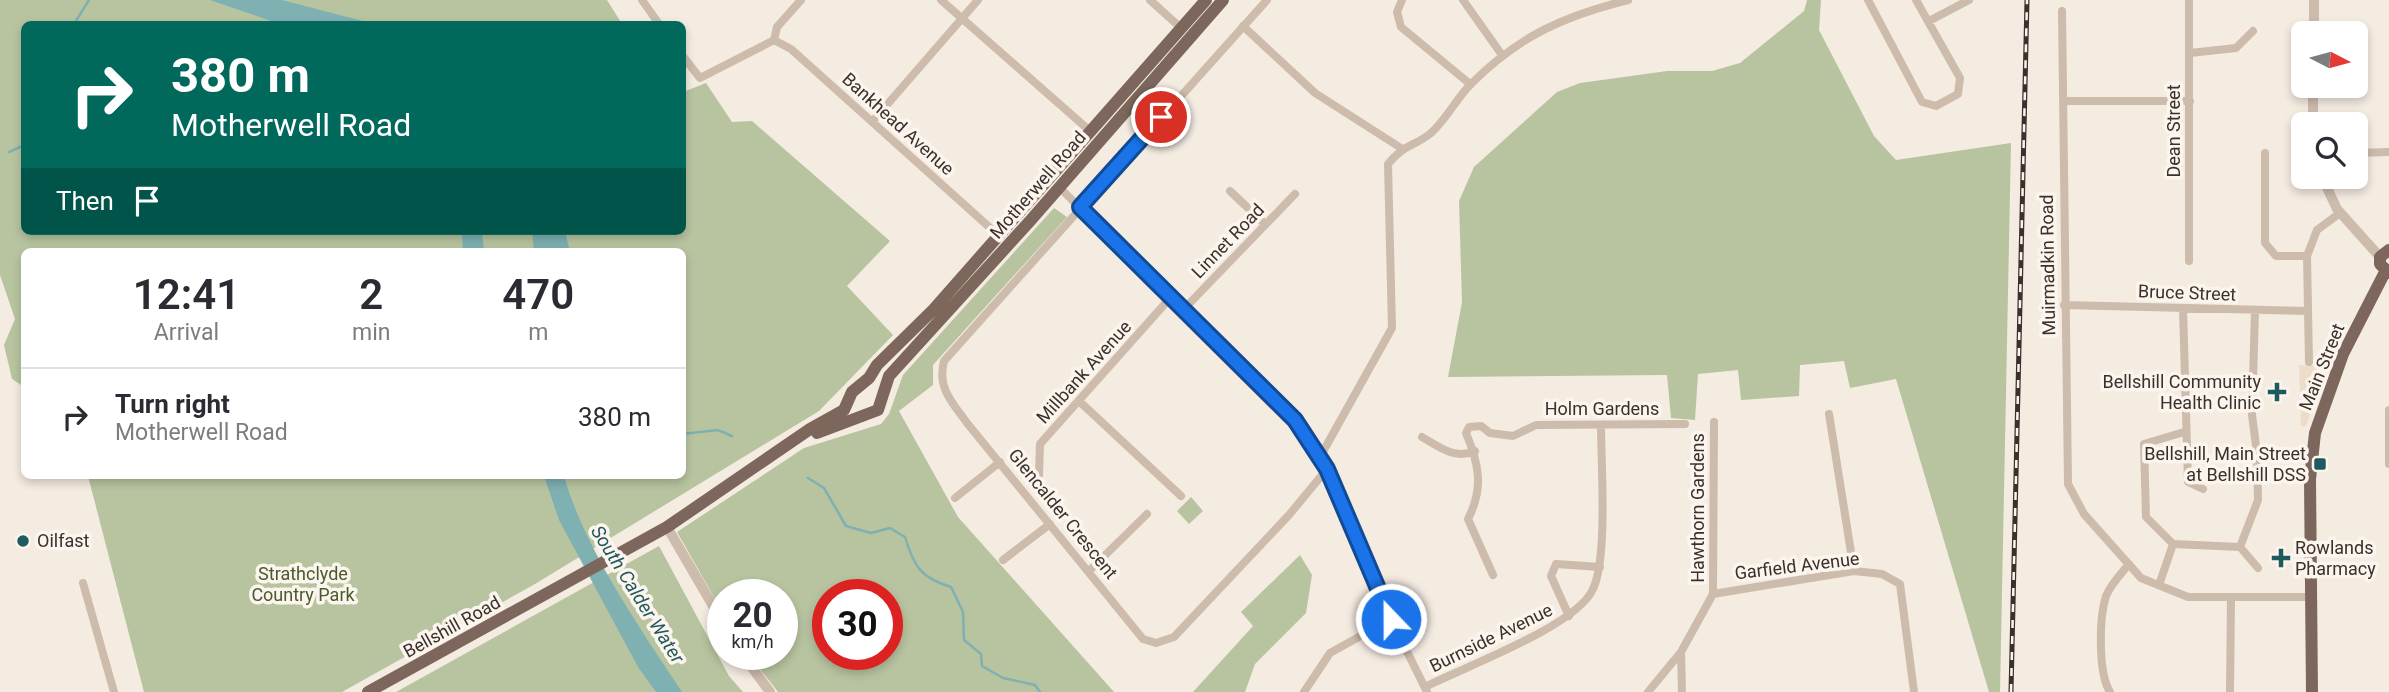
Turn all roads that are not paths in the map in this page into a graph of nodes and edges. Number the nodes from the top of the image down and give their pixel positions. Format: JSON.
{"nodes":[{"id":1,"x":642,"y":0,"type":"edge"},
{"id":2,"x":801,"y":0,"type":"edge"},
{"id":3,"x":942,"y":0,"type":"edge"},
{"id":4,"x":978,"y":0,"type":"edge"},
{"id":5,"x":1150,"y":0,"type":"edge"},
{"id":6,"x":1206,"y":0,"type":"edge"},
{"id":7,"x":1223,"y":0,"type":"edge"},
{"id":8,"x":1267,"y":0,"type":"edge"},
{"id":9,"x":1402,"y":0,"type":"edge"},
{"id":10,"x":1464,"y":0,"type":"edge"},
{"id":11,"x":1577,"y":0,"type":"edge"},
{"id":12,"x":1628,"y":0,"type":"edge"},
{"id":13,"x":1868,"y":0,"type":"edge"},
{"id":14,"x":1916,"y":0,"type":"edge"},
{"id":15,"x":1969,"y":0,"type":"edge"},
{"id":16,"x":2189,"y":0,"type":"edge"},
{"id":17,"x":2314,"y":0,"type":"edge"},
{"id":18,"x":1582,"y":11,"type":"junction"},
{"id":19,"x":2062,"y":11,"type":"dead end"},
{"id":20,"x":962,"y":17,"type":"junction"},
{"id":21,"x":657,"y":21,"type":"edge"},
{"id":22,"x":1929,"y":21,"type":"junction"},
{"id":23,"x":2314,"y":21,"type":"edge"},
{"id":24,"x":1243,"y":26,"type":"junction"},
{"id":25,"x":1181,"y":28,"type":"junction"},
{"id":26,"x":2253,"y":31,"type":"dead end"},
{"id":27,"x":774,"y":40,"type":"junction"},
{"id":28,"x":2190,"y":53,"type":"junction"},
{"id":29,"x":1502,"y":55,"type":"junction"},
{"id":30,"x":686,"y":60,"type":"edge"},
{"id":31,"x":1470,"y":84,"type":"junction"},
{"id":32,"x":2063,"y":101,"type":"junction"},
{"id":33,"x":2189,"y":101,"type":"junction"},
{"id":34,"x":872,"y":122,"type":"junction"},
{"id":35,"x":1090,"y":131,"type":"junction"},
{"id":36,"x":1401,"y":148,"type":"junction"},
{"id":37,"x":2389,"y":152,"type":"edge"},
{"id":38,"x":2264,"y":153,"type":"dead end"},
{"id":39,"x":2368,"y":153,"type":"edge"},
{"id":40,"x":1059,"y":188,"type":"junction"},
{"id":41,"x":2328,"y":189,"type":"edge"},
{"id":42,"x":1230,"y":191,"type":"dead end"},
{"id":43,"x":1295,"y":194,"type":"dead end"},
{"id":44,"x":1080,"y":207,"type":"junction"},
{"id":45,"x":2340,"y":213,"type":"junction"},
{"id":46,"x":1265,"y":224,"type":"junction"},
{"id":47,"x":998,"y":235,"type":"junction"},
{"id":48,"x":2385,"y":253,"type":"edge"},
{"id":49,"x":2307,"y":256,"type":"junction"},
{"id":50,"x":2189,"y":261,"type":"dead end"},
{"id":51,"x":2387,"y":272,"type":"edge"},
{"id":52,"x":1171,"y":297,"type":"junction"},
{"id":53,"x":2064,"y":305,"type":"junction"},
{"id":54,"x":2183,"y":308,"type":"junction"},
{"id":55,"x":1184,"y":309,"type":"junction"},
{"id":56,"x":2255,"y":311,"type":"junction"},
{"id":57,"x":2308,"y":311,"type":"junction"},
{"id":58,"x":2309,"y":362,"type":"dead end"},
{"id":59,"x":865,"y":382,"type":"junction"},
{"id":60,"x":883,"y":394,"type":"junction"},
{"id":61,"x":851,"y":398,"type":"junction"},
{"id":62,"x":1079,"y":401,"type":"junction"},
{"id":63,"x":2389,"y":411,"type":"edge"},
{"id":64,"x":867,"y":414,"type":"junction"},
{"id":65,"x":1829,"y":414,"type":"dead end"},
{"id":66,"x":1714,"y":422,"type":"dead end"},
{"id":67,"x":1685,"y":424,"type":"dead end"},
{"id":68,"x":1601,"y":425,"type":"junction"},
{"id":69,"x":2185,"y":432,"type":"junction"},
{"id":70,"x":1422,"y":437,"type":"dead end"},
{"id":71,"x":800,"y":438,"type":"junction"},
{"id":72,"x":1475,"y":452,"type":"junction"},
{"id":73,"x":1320,"y":457,"type":"junction"},
{"id":74,"x":1000,"y":463,"type":"junction"},
{"id":75,"x":2389,"y":464,"type":"edge"},
{"id":76,"x":1327,"y":469,"type":"junction"},
{"id":77,"x":1039,"y":475,"type":"dead end"},
{"id":78,"x":2203,"y":489,"type":"dead end"},
{"id":79,"x":1181,"y":496,"type":"dead end"},
{"id":80,"x":955,"y":498,"type":"dead end"},
{"id":81,"x":1147,"y":514,"type":"dead end"},
{"id":82,"x":1050,"y":524,"type":"junction"},
{"id":83,"x":667,"y":527,"type":"junction"},
{"id":84,"x":2173,"y":544,"type":"junction"},
{"id":85,"x":2240,"y":547,"type":"junction"},
{"id":86,"x":1003,"y":559,"type":"dead end"},
{"id":87,"x":2129,"y":565,"type":"junction"},
{"id":88,"x":1600,"y":567,"type":"junction"},
{"id":89,"x":2258,"y":568,"type":"dead end"},
{"id":90,"x":1089,"y":571,"type":"junction"},
{"id":91,"x":1854,"y":571,"type":"junction"},
{"id":92,"x":1493,"y":575,"type":"dead end"},
{"id":93,"x":83,"y":583,"type":"dead end"},
{"id":94,"x":2159,"y":585,"type":"junction"},
{"id":95,"x":1713,"y":594,"type":"junction"},
{"id":96,"x":707,"y":596,"type":"edge"},
{"id":97,"x":2231,"y":597,"type":"junction"},
{"id":98,"x":2312,"y":597,"type":"junction"},
{"id":99,"x":1569,"y":616,"type":"junction"},
{"id":100,"x":1391,"y":619,"type":"junction"},
{"id":101,"x":1682,"y":652,"type":"junction"},
{"id":102,"x":754,"y":670,"type":"edge"},
{"id":103,"x":1426,"y":689,"type":"edge"},
{"id":104,"x":114,"y":692,"type":"edge"},
{"id":105,"x":368,"y":692,"type":"edge"},
{"id":106,"x":770,"y":692,"type":"edge"},
{"id":107,"x":1304,"y":692,"type":"edge"},
{"id":108,"x":1648,"y":692,"type":"edge"},
{"id":109,"x":1682,"y":692,"type":"edge"},
{"id":110,"x":1914,"y":692,"type":"edge"},
{"id":111,"x":2110,"y":692,"type":"edge"},
{"id":112,"x":2230,"y":692,"type":"edge"},
{"id":113,"x":2312,"y":692,"type":"edge"}],
"edges":[{"from":1,"to":21,"type":"street"},
{"from":2,"to":27,"type":"street"},
{"from":3,"to":20,"type":"street"},
{"from":4,"to":20,"type":"street"},
{"from":5,"to":25,"type":"street"},
{"from":6,"to":25,"type":"main road","name":"Motherwell Road"},
{"from":7,"to":40,"type":"main road","name":"Motherwell Road"},
{"from":8,"to":24,"type":"street"},
{"from":9,"to":31,"type":"street"},
{"from":10,"to":29,"type":"street"},
{"from":11,"to":18,"type":"street"},
{"from":12,"to":18,"type":"street"},
{"from":13,"to":22,"type":"street"},
{"from":14,"to":22,"type":"street"},
{"from":15,"to":22,"type":"street"},
{"from":16,"to":28,"type":"street","name":"Dean Street"},
{"from":17,"to":23,"type":"street"},
{"from":18,"to":29,"type":"street"},
{"from":19,"to":32,"type":"street","name":"Muirmadkin Road"},
{"from":20,"to":34,"type":"street"},
{"from":20,"to":35,"type":"street"},
{"from":24,"to":36,"type":"street"},
{"from":24,"to":44,"type":"street"},
{"from":25,"to":35,"type":"main road","name":"Motherwell Road"},
{"from":26,"to":28,"type":"street"},
{"from":27,"to":30,"type":"street"},
{"from":27,"to":34,"type":"street","name":"Bankhead Avenue"},
{"from":28,"to":33,"type":"street","name":"Dean Street"},
{"from":29,"to":31,"type":"street"},
{"from":31,"to":36,"type":"street"},
{"from":32,"to":33,"type":"street"},
{"from":32,"to":53,"type":"street","name":"Muirmadkin Road"},
{"from":33,"to":50,"type":"street","name":"Dean Street"},
{"from":34,"to":47,"type":"street","name":"Bankhead Avenue"},
{"from":35,"to":47,"type":"main road","name":"Motherwell Road"},
{"from":36,"to":73,"type":"street"},
{"from":37,"to":39,"type":"street"},
{"from":38,"to":49,"type":"street"},
{"from":40,"to":44,"type":"street"},
{"from":40,"to":60,"type":"main road","name":"Motherwell Road"},
{"from":41,"to":45,"type":"street"},
{"from":42,"to":46,"type":"street"},
{"from":43,"to":46,"type":"street","name":"Linnet Road"},
{"from":44,"to":52,"type":"street"},
{"from":44,"to":74,"type":"street","name":"Glencalder Crescent"},
{"from":45,"to":48,"type":"street"},
{"from":45,"to":49,"type":"street","name":"Main Street"},
{"from":46,"to":55,"type":"street","name":"Linnet Road"},
{"from":47,"to":59,"type":"main road","name":"Motherwell Road"},
{"from":48,"to":51,"type":"main road"},
{"from":49,"to":57,"type":"street","name":"Main Street"},
{"from":51,"to":98,"type":"main road","name":"Main Street"},
{"from":52,"to":55,"type":"street"},
{"from":52,"to":62,"type":"street","name":"Millbank Avenue"},
{"from":53,"to":54,"type":"street","name":"Bruce Street"},
{"from":53,"to":87,"type":"street","name":"Muirmadkin Road"},
{"from":54,"to":56,"type":"street","name":"Bruce Street"},
{"from":54,"to":69,"type":"street"},
{"from":55,"to":73,"type":"street"},
{"from":56,"to":57,"type":"street","name":"Bruce Street"},
{"from":56,"to":85,"type":"street"},
{"from":57,"to":58,"type":"street","name":"Main Street"},
{"from":59,"to":60,"type":"main road"},
{"from":59,"to":61,"type":"main road"},
{"from":60,"to":64,"type":"main road"},
{"from":61,"to":64,"type":"main road"},
{"from":61,"to":71,"type":"main road"},
{"from":62,"to":77,"type":"street","name":"Millbank Avenue"},
{"from":62,"to":79,"type":"street"},
{"from":63,"to":75,"type":"street"},
{"from":64,"to":71,"type":"main road"},
{"from":65,"to":91,"type":"street"},
{"from":66,"to":95,"type":"street","name":"Hawthorn Gardens"},
{"from":67,"to":68,"type":"street","name":"Holm Gardens"},
{"from":68,"to":72,"type":"street","name":"Holm Gardens"},
{"from":68,"to":88,"type":"street","name":"Burnside Avenue"},
{"from":69,"to":78,"type":"street"},
{"from":69,"to":84,"type":"street"},
{"from":70,"to":72,"type":"street"},
{"from":71,"to":83,"type":"main road","name":"Bellshill Road"},
{"from":72,"to":92,"type":"street","name":"Holm Gardens"},
{"from":73,"to":76,"type":"street"},
{"from":74,"to":80,"type":"street"},
{"from":74,"to":82,"type":"street","name":"Glencalder Crescent"},
{"from":76,"to":90,"type":"street","name":"Glencalder Crescent"},
{"from":76,"to":100,"type":"street"},
{"from":81,"to":90,"type":"street"},
{"from":82,"to":86,"type":"street"},
{"from":82,"to":90,"type":"street","name":"Glencalder Crescent"},
{"from":83,"to":96,"type":"street"},
{"from":83,"to":105,"type":"main road","name":"Bellshill Road"},
{"from":84,"to":85,"type":"street"},
{"from":84,"to":94,"type":"street"},
{"from":85,"to":89,"type":"street"},
{"from":87,"to":94,"type":"street","name":"Muirmadkin Road"},
{"from":87,"to":111,"type":"street"},
{"from":88,"to":99,"type":"street","name":"Burnside Avenue"},
{"from":88,"to":99,"type":"street","name":"Burnside Avenue"},
{"from":91,"to":95,"type":"street","name":"Garfield Avenue"},
{"from":91,"to":110,"type":"street","name":"Garfield Avenue"},
{"from":93,"to":104,"type":"street"},
{"from":94,"to":97,"type":"street","name":"Muirmadkin Road"},
{"from":95,"to":101,"type":"street"},
{"from":97,"to":98,"type":"street","name":"Muirmadkin Road"},
{"from":97,"to":112,"type":"street"},
{"from":98,"to":113,"type":"main road","name":"Main Street"},
{"from":99,"to":103,"type":"street","name":"Burnside Avenue"},
{"from":100,"to":103,"type":"street"},
{"from":100,"to":107,"type":"street"},
{"from":101,"to":108,"type":"street"},
{"from":101,"to":109,"type":"street"},
{"from":102,"to":106,"type":"street"}]}
